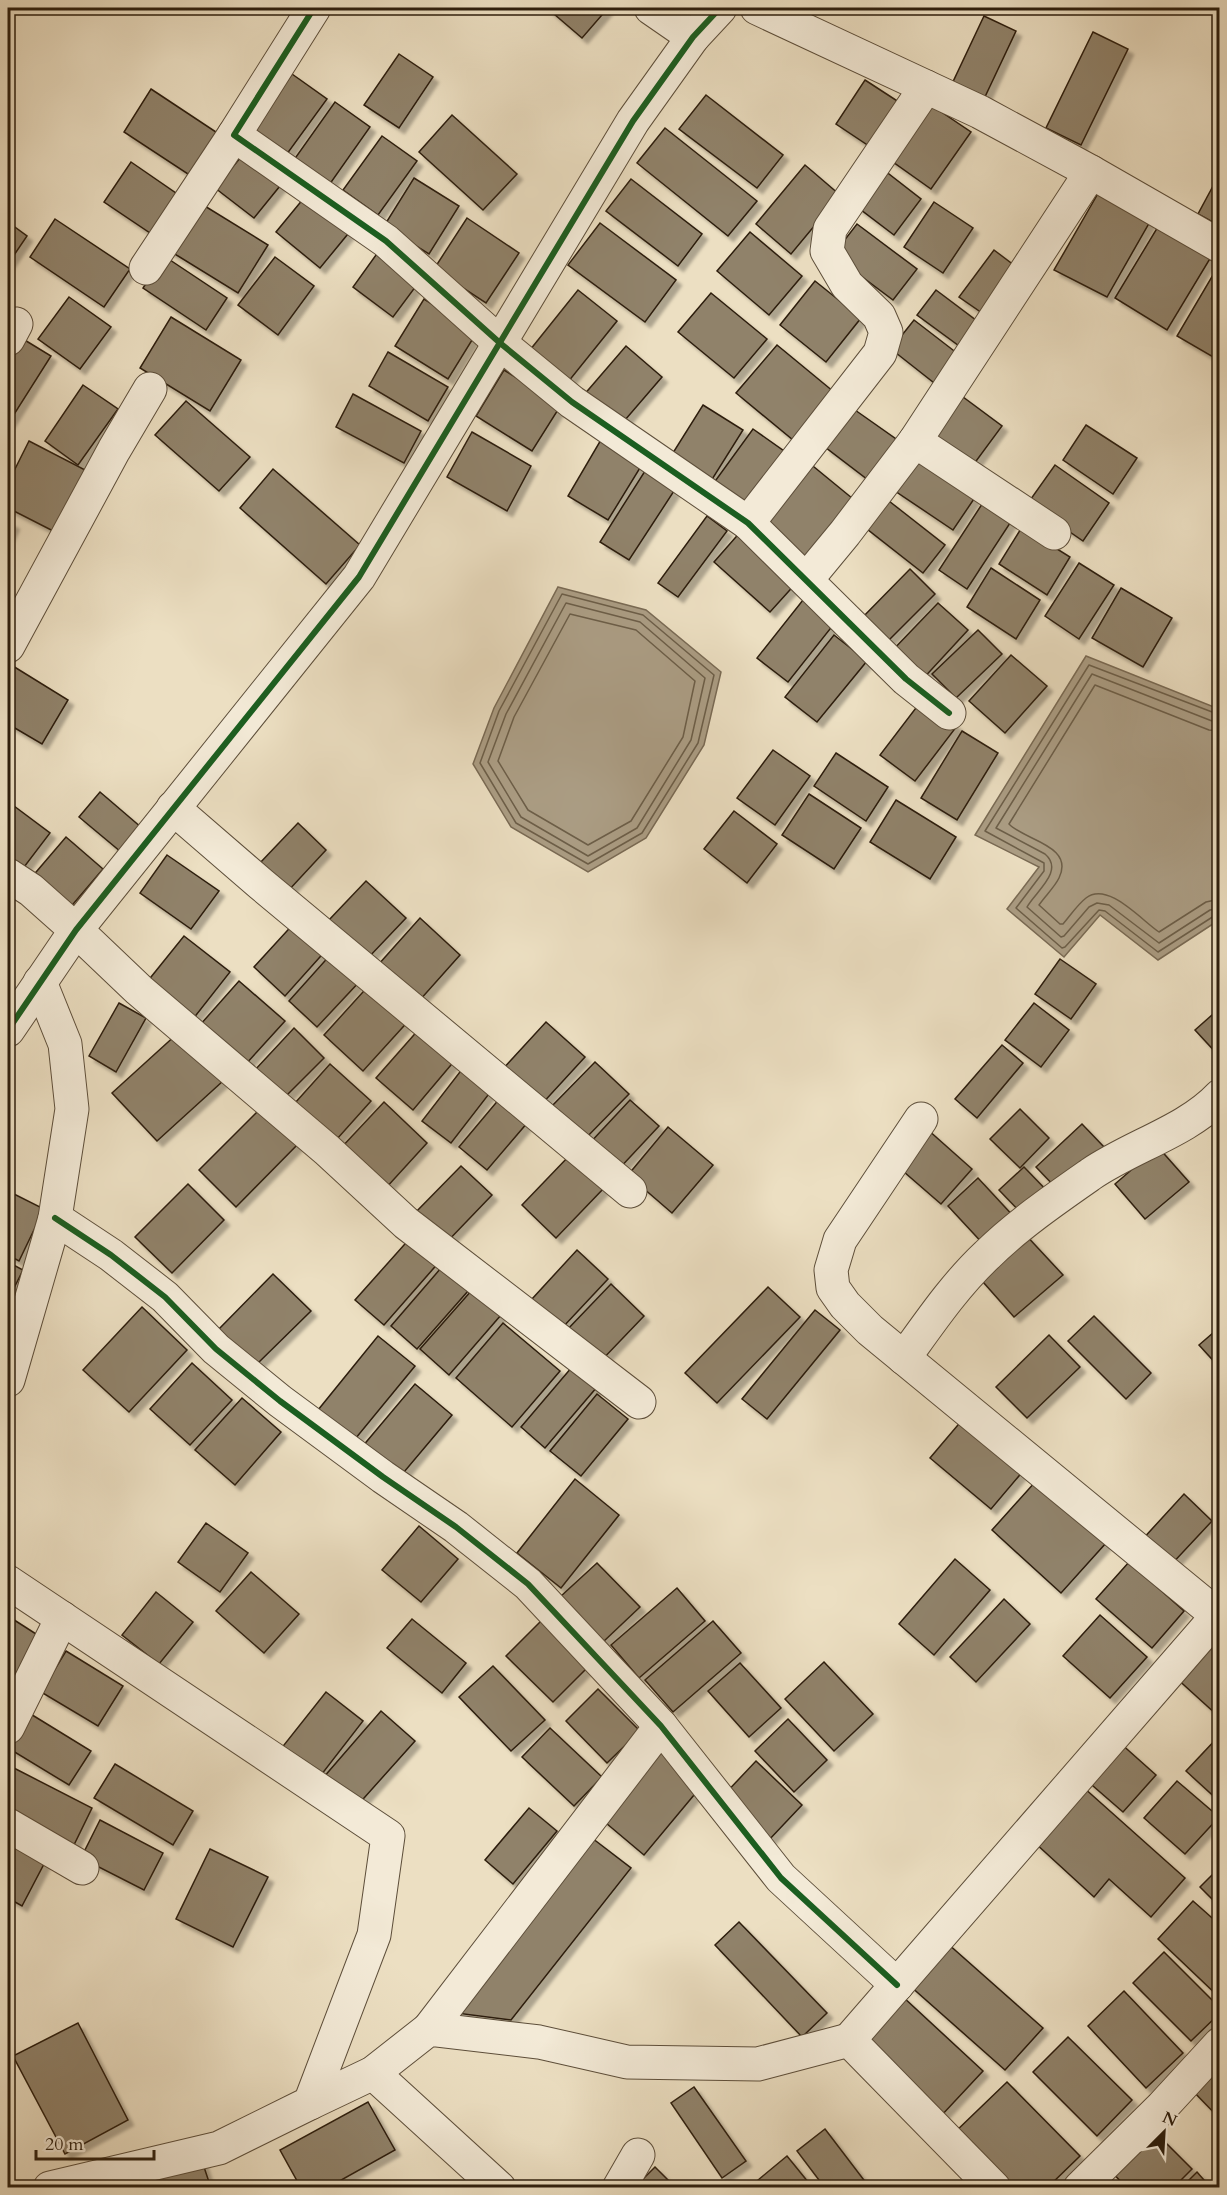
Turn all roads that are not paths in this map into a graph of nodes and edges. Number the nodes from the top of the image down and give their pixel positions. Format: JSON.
{"nodes":[{"id":1,"x":314,"y":8,"type":"edge"},
{"id":2,"x":651,"y":8,"type":"edge"},
{"id":3,"x":720,"y":8,"type":"edge"},
{"id":4,"x":757,"y":8,"type":"edge"},
{"id":5,"x":693,"y":36,"type":"junction"},
{"id":6,"x":926,"y":87,"type":"junction"},
{"id":7,"x":234,"y":135,"type":"junction"},
{"id":8,"x":1091,"y":172,"type":"junction"},
{"id":9,"x":1220,"y":246,"type":"edge"},
{"id":10,"x":146,"y":268,"type":"dead end"},
{"id":11,"x":500,"y":343,"type":"junction"},
{"id":12,"x":150,"y":389,"type":"dead end"},
{"id":13,"x":915,"y":441,"type":"junction"},
{"id":14,"x":748,"y":523,"type":"junction"},
{"id":15,"x":1054,"y":533,"type":"dead end"},
{"id":16,"x":807,"y":579,"type":"junction"},
{"id":17,"x":8,"y":646,"type":"edge"},
{"id":18,"x":949,"y":713,"type":"dead end"},
{"id":19,"x":173,"y":808,"type":"junction"},
{"id":20,"x":8,"y":875,"type":"edge"},
{"id":21,"x":76,"y":930,"type":"junction"},
{"id":22,"x":40,"y":982,"type":"junction"},
{"id":23,"x":8,"y":1030,"type":"edge"},
{"id":24,"x":1220,"y":1096,"type":"edge"},
{"id":25,"x":921,"y":1119,"type":"dead end"},
{"id":26,"x":630,"y":1191,"type":"dead end"},
{"id":27,"x":54,"y":1218,"type":"junction"},
{"id":28,"x":904,"y":1358,"type":"junction"},
{"id":29,"x":8,"y":1380,"type":"edge"},
{"id":30,"x":639,"y":1402,"type":"dead end"},
{"id":31,"x":8,"y":1582,"type":"edge"},
{"id":32,"x":1218,"y":1614,"type":"edge"},
{"id":33,"x":62,"y":1618,"type":"junction"},
{"id":34,"x":661,"y":1725,"type":"junction"},
{"id":35,"x":8,"y":1727,"type":"edge"},
{"id":36,"x":8,"y":1825,"type":"edge"},
{"id":37,"x":82,"y":1868,"type":"dead end"},
{"id":38,"x":897,"y":1985,"type":"junction"},
{"id":39,"x":429,"y":2029,"type":"junction"},
{"id":40,"x":849,"y":2040,"type":"junction"},
{"id":41,"x":1220,"y":2044,"type":"edge"},
{"id":42,"x":373,"y":2073,"type":"junction"},
{"id":43,"x":309,"y":2103,"type":"junction"},
{"id":44,"x":638,"y":2155,"type":"dead end"},
{"id":45,"x":482,"y":2182,"type":"edge"},
{"id":46,"x":50,"y":2187,"type":"edge"},
{"id":47,"x":619,"y":2187,"type":"edge"},
{"id":48,"x":994,"y":2187,"type":"edge"},
{"id":49,"x":1080,"y":2187,"type":"edge"}],
"edges":[{"from":1,"to":7,"type":"street"},
{"from":2,"to":5,"type":"street"},
{"from":3,"to":5,"type":"street"},
{"from":4,"to":6,"type":"street"},
{"from":5,"to":11,"type":"street"},
{"from":6,"to":8,"type":"street"},
{"from":6,"to":14,"type":"street"},
{"from":7,"to":10,"type":"street"},
{"from":7,"to":11,"type":"street"},
{"from":8,"to":9,"type":"street"},
{"from":8,"to":13,"type":"street"},
{"from":11,"to":14,"type":"street"},
{"from":11,"to":19,"type":"street"},
{"from":12,"to":17,"type":"street"},
{"from":13,"to":15,"type":"street"},
{"from":13,"to":16,"type":"street"},
{"from":14,"to":16,"type":"street"},
{"from":16,"to":18,"type":"street"},
{"from":19,"to":21,"type":"street"},
{"from":19,"to":26,"type":"street"},
{"from":20,"to":21,"type":"street"},
{"from":21,"to":22,"type":"street"},
{"from":21,"to":30,"type":"street"},
{"from":22,"to":23,"type":"street"},
{"from":22,"to":27,"type":"street"},
{"from":24,"to":28,"type":"street"},
{"from":25,"to":28,"type":"street"},
{"from":27,"to":29,"type":"street"},
{"from":27,"to":34,"type":"street"},
{"from":28,"to":32,"type":"street"},
{"from":31,"to":33,"type":"street"},
{"from":32,"to":38,"type":"street"},
{"from":33,"to":35,"type":"street"},
{"from":33,"to":43,"type":"street"},
{"from":34,"to":38,"type":"street"},
{"from":34,"to":39,"type":"street"},
{"from":36,"to":37,"type":"street"},
{"from":38,"to":40,"type":"street"},
{"from":39,"to":40,"type":"street"},
{"from":39,"to":42,"type":"street"},
{"from":40,"to":48,"type":"street"},
{"from":41,"to":49,"type":"street"},
{"from":42,"to":43,"type":"street"},
{"from":42,"to":45,"type":"street"},
{"from":43,"to":46,"type":"street"},
{"from":44,"to":47,"type":"street"}]}
